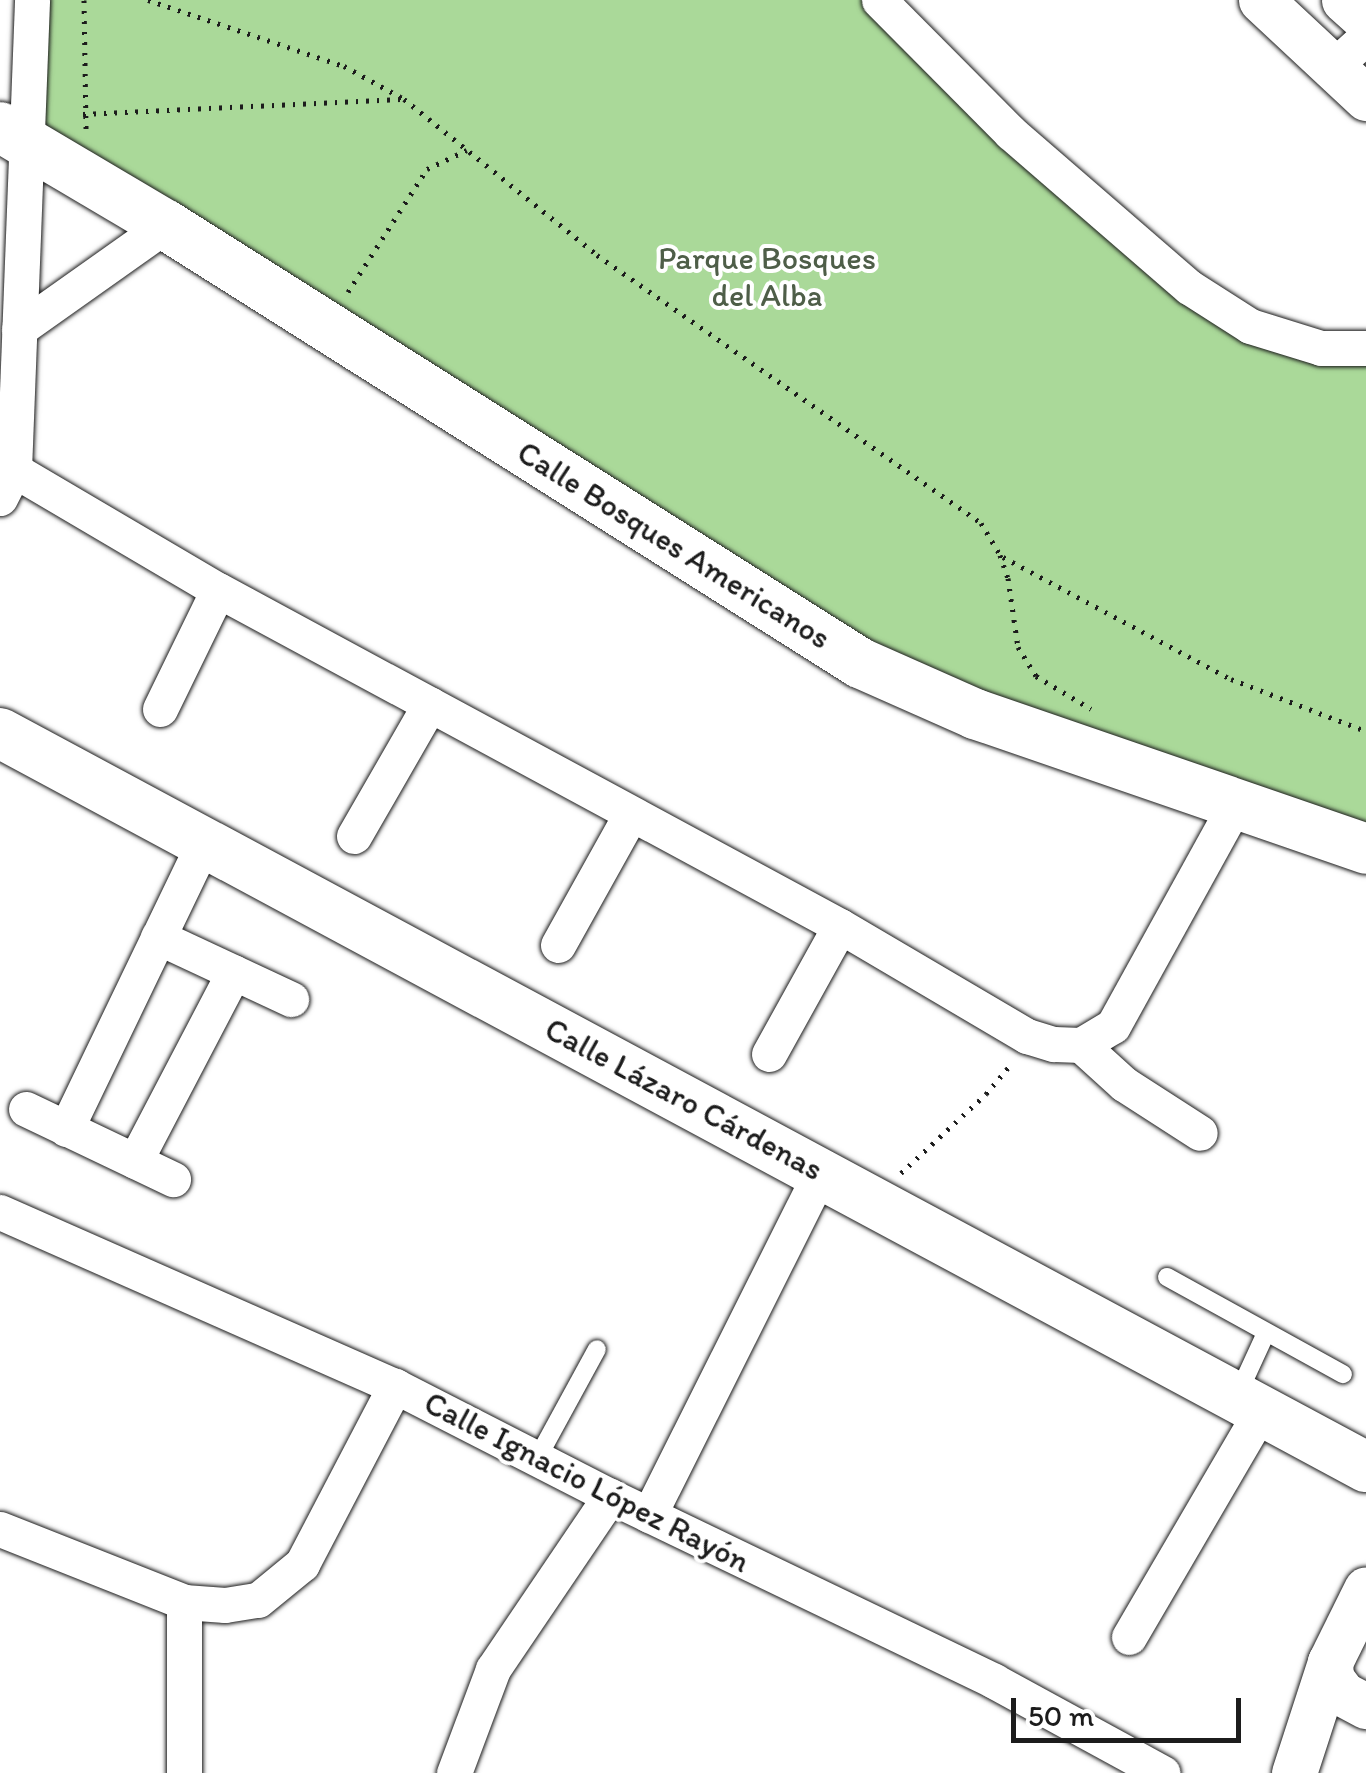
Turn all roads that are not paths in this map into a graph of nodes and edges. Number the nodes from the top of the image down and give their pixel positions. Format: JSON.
{"nodes":[{"id":1,"x":32,"y":0,"type":"edge"},
{"id":2,"x":879,"y":0,"type":"edge"},
{"id":3,"x":1261,"y":0,"type":"edge"},
{"id":4,"x":1344,"y":0,"type":"edge"},
{"id":5,"x":1366,"y":20,"type":"edge"},
{"id":6,"x":1366,"y":37,"type":"edge"},
{"id":7,"x":1334,"y":67,"type":"junction"},
{"id":8,"x":1366,"y":98,"type":"edge"},
{"id":9,"x":15,"y":135,"type":"edge"},
{"id":10,"x":166,"y":226,"type":"junction"},
{"id":11,"x":19,"y":329,"type":"junction"},
{"id":12,"x":1366,"y":348,"type":"edge"},
{"id":13,"x":7,"y":484,"type":"edge"},
{"id":14,"x":218,"y":590,"type":"junction"},
{"id":15,"x":430,"y":704,"type":"junction"},
{"id":16,"x":160,"y":709,"type":"dead end"},
{"id":17,"x":0,"y":733,"type":"edge"},
{"id":18,"x":1234,"y":804,"type":"junction"},
{"id":19,"x":632,"y":814,"type":"junction"},
{"id":20,"x":354,"y":836,"type":"dead end"},
{"id":21,"x":203,"y":844,"type":"junction"},
{"id":22,"x":1366,"y":849,"type":"edge"},
{"id":23,"x":840,"y":926,"type":"junction"},
{"id":24,"x":158,"y":936,"type":"junction"},
{"id":25,"x":558,"y":945,"type":"dead end"},
{"id":26,"x":234,"y":972,"type":"junction"},
{"id":27,"x":291,"y":999,"type":"dead end"},
{"id":28,"x":1081,"y":1045,"type":"junction"},
{"id":29,"x":769,"y":1054,"type":"dead end"},
{"id":30,"x":26,"y":1109,"type":"dead end"},
{"id":31,"x":66,"y":1129,"type":"junction"},
{"id":32,"x":1200,"y":1134,"type":"dead end"},
{"id":33,"x":135,"y":1162,"type":"junction"},
{"id":34,"x":821,"y":1172,"type":"junction"},
{"id":35,"x":173,"y":1180,"type":"dead end"},
{"id":36,"x":0,"y":1212,"type":"edge"},
{"id":37,"x":1167,"y":1277,"type":"dead end"},
{"id":38,"x":1266,"y":1333,"type":"junction"},
{"id":39,"x":597,"y":1349,"type":"dead end"},
{"id":40,"x":1344,"y":1374,"type":"dead end"},
{"id":41,"x":396,"y":1386,"type":"junction"},
{"id":42,"x":1248,"y":1406,"type":"junction"},
{"id":43,"x":537,"y":1459,"type":"junction"},
{"id":44,"x":1366,"y":1467,"type":"edge"},
{"id":45,"x":610,"y":1496,"type":"junction"},
{"id":46,"x":648,"y":1514,"type":"junction"},
{"id":47,"x":0,"y":1529,"type":"edge"},
{"id":48,"x":1366,"y":1589,"type":"edge"},
{"id":49,"x":184,"y":1602,"type":"junction"},
{"id":50,"x":1130,"y":1636,"type":"dead end"},
{"id":51,"x":1330,"y":1662,"type":"junction"},
{"id":52,"x":1366,"y":1706,"type":"edge"},
{"id":53,"x":184,"y":1773,"type":"edge"},
{"id":54,"x":454,"y":1773,"type":"edge"},
{"id":55,"x":1164,"y":1773,"type":"edge"},
{"id":56,"x":1294,"y":1773,"type":"edge"}],
"edges":[{"from":1,"to":9,"type":"street"},
{"from":2,"to":12,"type":"street"},
{"from":3,"to":7,"type":"street"},
{"from":4,"to":5,"type":"street"},
{"from":6,"to":7,"type":"street"},
{"from":7,"to":8,"type":"street"},
{"from":9,"to":10,"type":"main road","name":"Calle Bosques Americanos"},
{"from":9,"to":11,"type":"street"},
{"from":10,"to":11,"type":"street"},
{"from":10,"to":18,"type":"main road","name":"Calle Bosques Americanos"},
{"from":11,"to":13,"type":"street"},
{"from":13,"to":14,"type":"street"},
{"from":14,"to":15,"type":"street"},
{"from":14,"to":16,"type":"street"},
{"from":15,"to":19,"type":"street"},
{"from":15,"to":20,"type":"street"},
{"from":17,"to":21,"type":"main road","name":"Calle Lázaro Cárdenas"},
{"from":18,"to":22,"type":"main road","name":"Calle Bosques Americanos"},
{"from":18,"to":28,"type":"street"},
{"from":19,"to":23,"type":"street"},
{"from":19,"to":25,"type":"street"},
{"from":21,"to":24,"type":"street"},
{"from":21,"to":34,"type":"main road","name":"Calle Lázaro Cárdenas"},
{"from":23,"to":28,"type":"street"},
{"from":23,"to":29,"type":"street"},
{"from":24,"to":26,"type":"street"},
{"from":24,"to":31,"type":"street"},
{"from":26,"to":27,"type":"street"},
{"from":26,"to":33,"type":"street"},
{"from":28,"to":32,"type":"street"},
{"from":30,"to":31,"type":"street"},
{"from":31,"to":33,"type":"street"},
{"from":33,"to":35,"type":"street"},
{"from":34,"to":42,"type":"main road","name":"Calle Lázaro Cárdenas"},
{"from":34,"to":46,"type":"street"},
{"from":36,"to":41,"type":"street","name":"Calle Ignacio López Rayón"},
{"from":37,"to":38,"type":"lane"},
{"from":38,"to":40,"type":"lane"},
{"from":38,"to":42,"type":"lane"},
{"from":39,"to":43,"type":"lane"},
{"from":41,"to":43,"type":"street","name":"Calle Ignacio López Rayón"},
{"from":41,"to":49,"type":"street"},
{"from":42,"to":44,"type":"main road","name":"Calle Lázaro Cárdenas"},
{"from":42,"to":50,"type":"street"},
{"from":43,"to":45,"type":"street","name":"Calle Ignacio López Rayón"},
{"from":45,"to":46,"type":"street","name":"Calle Ignacio López Rayón"},
{"from":45,"to":54,"type":"street"},
{"from":46,"to":55,"type":"street","name":"Calle Ignacio López Rayón"},
{"from":47,"to":49,"type":"street"},
{"from":48,"to":51,"type":"street"},
{"from":49,"to":53,"type":"street"},
{"from":51,"to":52,"type":"street"},
{"from":51,"to":56,"type":"street"}]}
